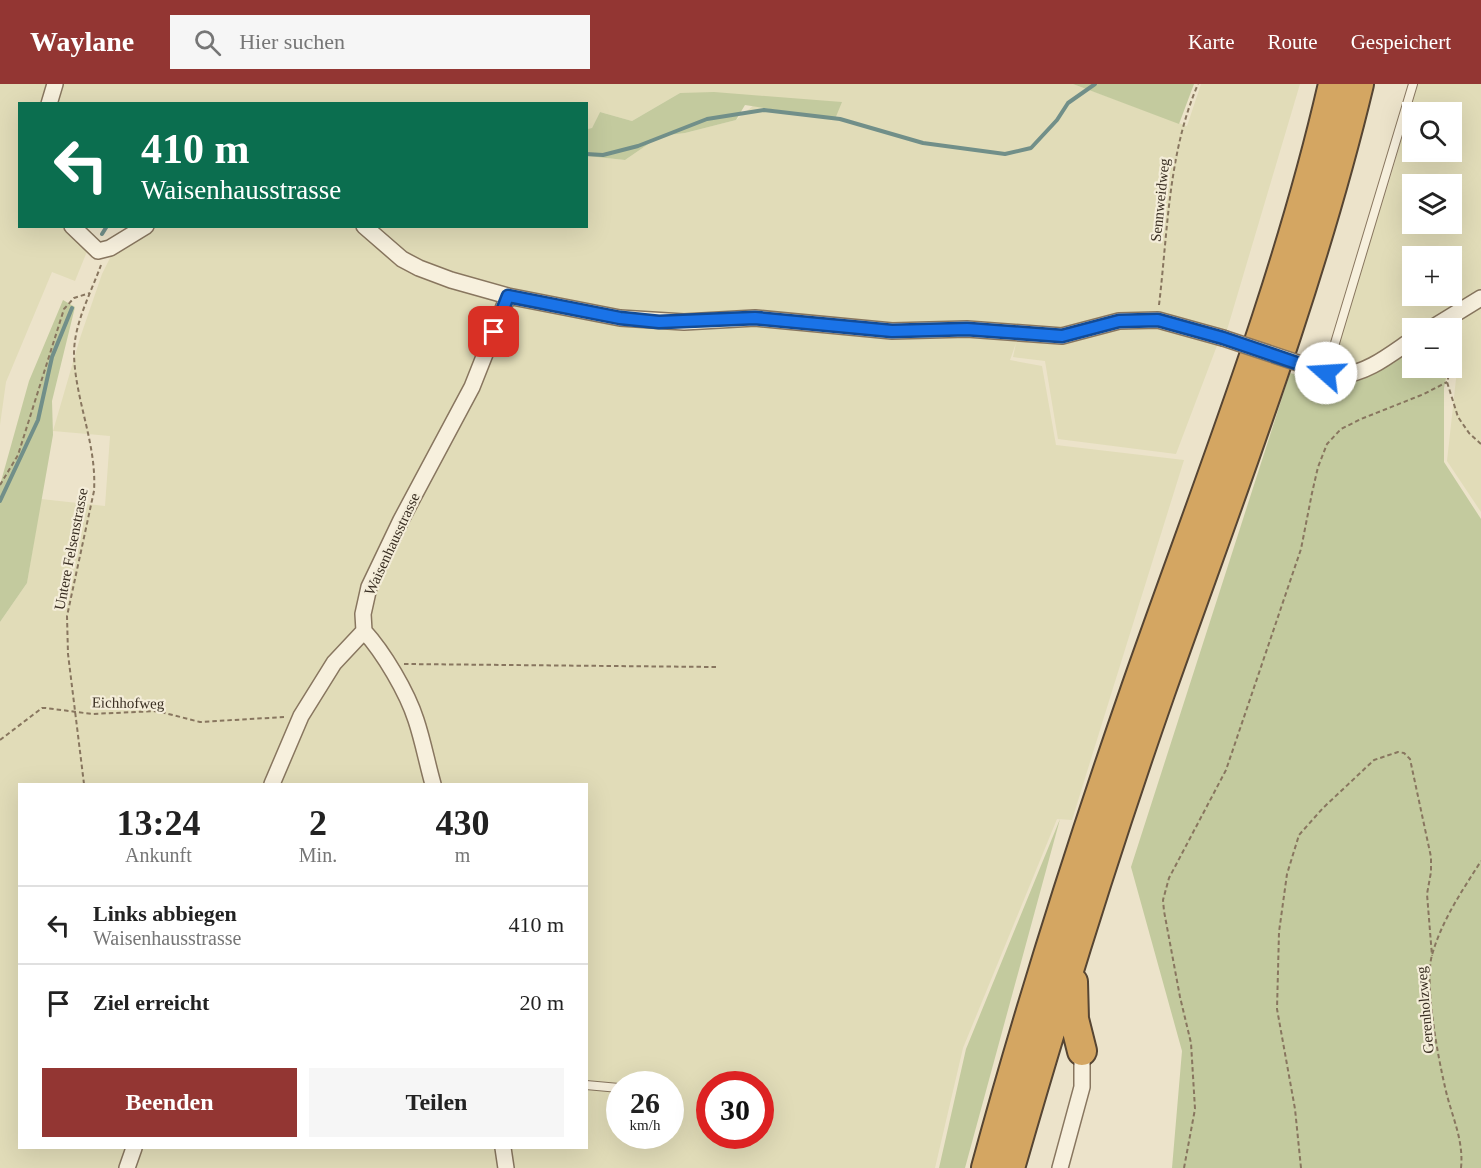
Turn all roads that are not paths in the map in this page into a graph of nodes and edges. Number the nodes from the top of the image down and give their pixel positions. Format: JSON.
{"nodes":[{"id":1,"x":55,"y":84,"type":"edge"},
{"id":2,"x":1334,"y":84,"type":"edge"},
{"id":3,"x":1359,"y":84,"type":"edge"},
{"id":4,"x":1413,"y":84,"type":"edge"},
{"id":5,"x":50,"y":102,"type":"edge"},
{"id":6,"x":74,"y":228,"type":"edge"},
{"id":7,"x":143,"y":228,"type":"edge"},
{"id":8,"x":366,"y":228,"type":"edge"},
{"id":9,"x":508,"y":296,"type":"junction"},
{"id":10,"x":1481,"y":298,"type":"edge"},
{"id":11,"x":1448,"y":318,"type":"edge"},
{"id":12,"x":1402,"y":346,"type":"edge"},
{"id":13,"x":1320,"y":370,"type":"junction"},
{"id":14,"x":364,"y":631,"type":"junction"},
{"id":15,"x":272,"y":783,"type":"edge"},
{"id":16,"x":433,"y":783,"type":"edge"},
{"id":17,"x":1074,"y":952,"type":"junction"},
{"id":18,"x":1082,"y":1051,"type":"joint"},
{"id":19,"x":588,"y":1085,"type":"edge"},
{"id":20,"x":606,"y":1087,"type":"edge"},
{"id":21,"x":134,"y":1149,"type":"edge"},
{"id":22,"x":503,"y":1149,"type":"edge"},
{"id":23,"x":127,"y":1168,"type":"edge"},
{"id":24,"x":506,"y":1168,"type":"edge"},
{"id":25,"x":986,"y":1168,"type":"edge"},
{"id":26,"x":1010,"y":1168,"type":"edge"},
{"id":27,"x":1060,"y":1168,"type":"edge"}],
"edges":[{"from":1,"to":5,"type":"street"},
{"from":2,"to":25,"type":"highway"},
{"from":3,"to":17,"type":"highway"},
{"from":4,"to":13,"type":"lane"},
{"from":6,"to":7,"type":"street"},
{"from":8,"to":9,"type":"street"},
{"from":9,"to":13,"type":"street","bridge":true},
{"from":9,"to":14,"type":"street","name":"Waisenhausstrasse"},
{"from":10,"to":11,"type":"street"},
{"from":12,"to":13,"type":"street"},
{"from":14,"to":15,"type":"street"},
{"from":14,"to":16,"type":"street"},
{"from":17,"to":18,"type":"highway"},
{"from":17,"to":26,"type":"highway"},
{"from":18,"to":27,"type":"street"},
{"from":19,"to":20,"type":"lane"},
{"from":21,"to":23,"type":"street"},
{"from":22,"to":24,"type":"street"}]}
